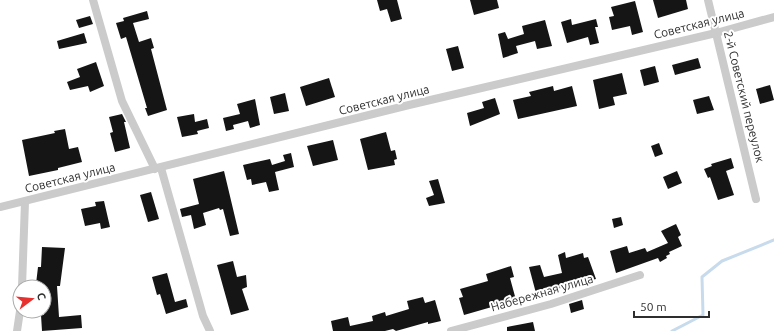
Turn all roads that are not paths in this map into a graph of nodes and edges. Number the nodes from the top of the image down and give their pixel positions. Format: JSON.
{"nodes":[{"id":1,"x":93,"y":0,"type":"edge"},
{"id":2,"x":708,"y":0,"type":"edge"},
{"id":3,"x":774,"y":17,"type":"edge"},
{"id":4,"x":716,"y":33,"type":"junction"},
{"id":5,"x":158,"y":168,"type":"junction"},
{"id":6,"x":756,"y":199,"type":"dead end"},
{"id":7,"x":25,"y":202,"type":"junction"},
{"id":8,"x":0,"y":207,"type":"edge"},
{"id":9,"x":640,"y":275,"type":"dead end"},
{"id":10,"x":22,"y":279,"type":"edge"},
{"id":11,"x":19,"y":319,"type":"edge"},
{"id":12,"x":17,"y":331,"type":"edge"},
{"id":13,"x":210,"y":331,"type":"edge"},
{"id":14,"x":450,"y":331,"type":"edge"}],
"edges":[{"from":1,"to":5,"type":"street"},
{"from":2,"to":4,"type":"street","name":"2-й Советский переулок"},
{"from":3,"to":4,"type":"street","name":"Советская улица"},
{"from":4,"to":5,"type":"street","name":"Советская улица"},
{"from":4,"to":6,"type":"street","name":"2-й Советский переулок"},
{"from":5,"to":7,"type":"street","name":"Советская улица"},
{"from":5,"to":13,"type":"street"},
{"from":7,"to":8,"type":"street","name":"Советская улица"},
{"from":7,"to":10,"type":"street"},
{"from":9,"to":14,"type":"street","name":"Набережная улица"},
{"from":11,"to":12,"type":"street"}]}
